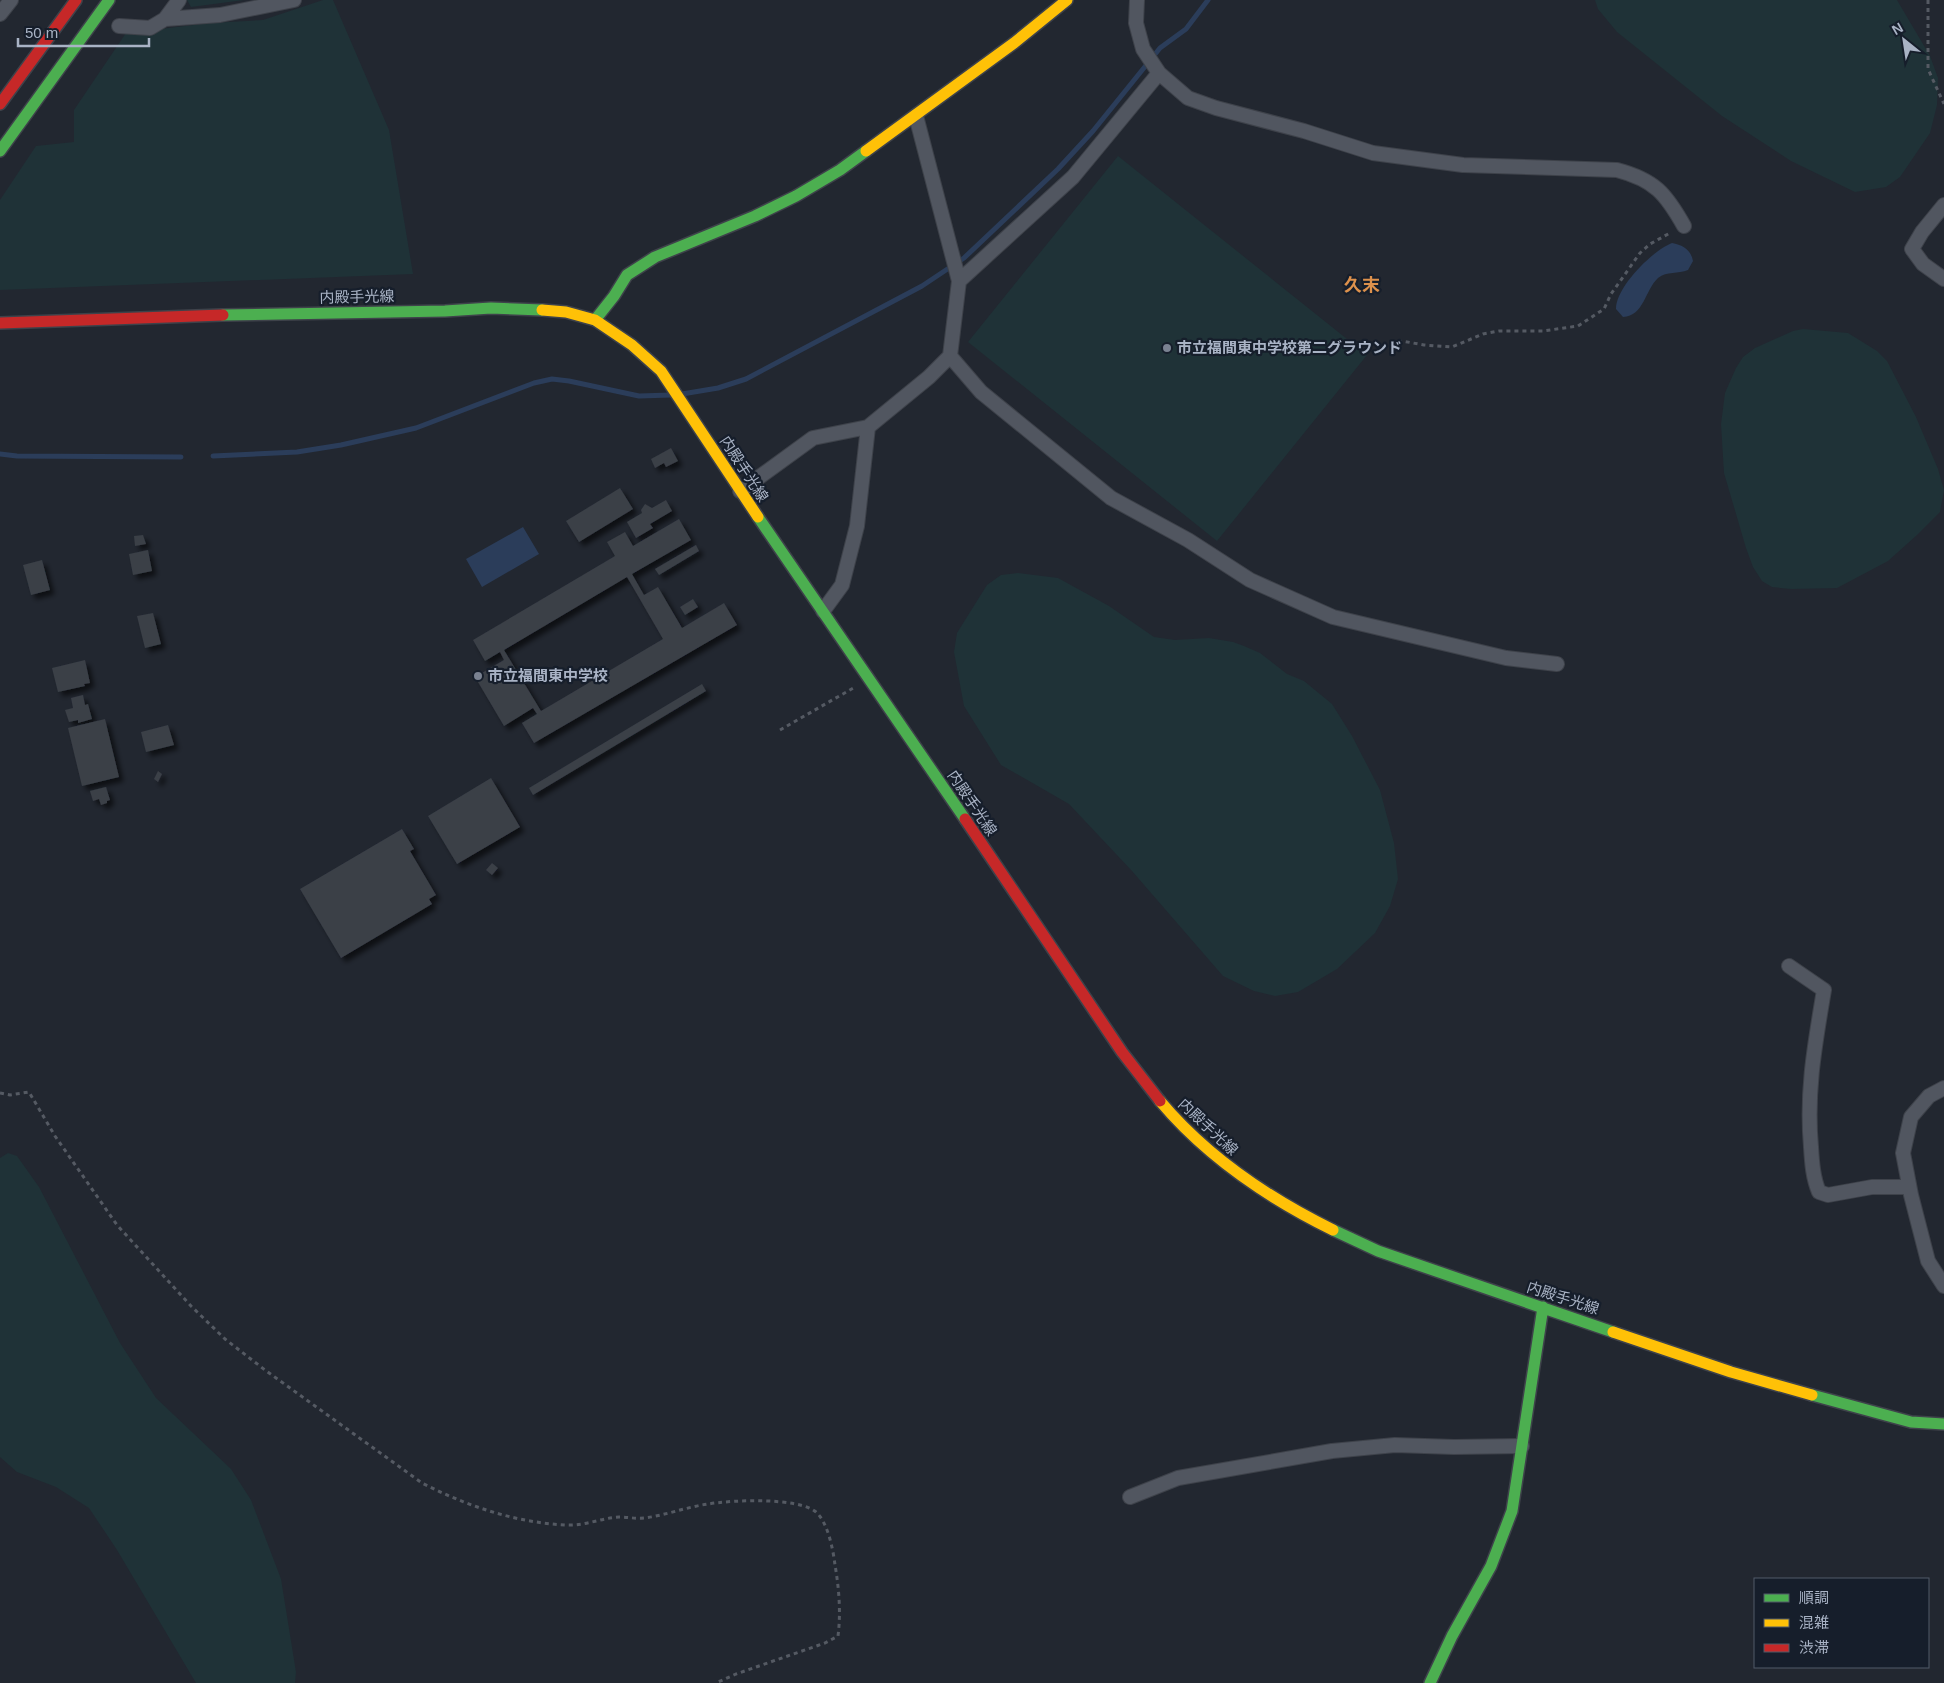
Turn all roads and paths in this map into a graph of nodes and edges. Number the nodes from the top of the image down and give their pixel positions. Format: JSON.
{"nodes":[{"id":1,"x":11,"y":0,"type":"edge"},
{"id":2,"x":76,"y":0,"type":"edge"},
{"id":3,"x":109,"y":0,"type":"edge"},
{"id":4,"x":179,"y":0,"type":"edge"},
{"id":5,"x":294,"y":0,"type":"edge"},
{"id":6,"x":1068,"y":0,"type":"edge"},
{"id":7,"x":1137,"y":0,"type":"edge"},
{"id":8,"x":1928,"y":0,"type":"edge"},
{"id":9,"x":0,"y":14,"type":"edge"},
{"id":10,"x":166,"y":19,"type":"junction"},
{"id":11,"x":120,"y":26,"type":"dead end"},
{"id":12,"x":1159,"y":73,"type":"junction"},
{"id":13,"x":0,"y":104,"type":"edge"},
{"id":14,"x":1944,"y":104,"type":"edge"},
{"id":15,"x":916,"y":116,"type":"junction"},
{"id":16,"x":0,"y":151,"type":"edge"},
{"id":17,"x":1944,"y":204,"type":"edge"},
{"id":18,"x":1684,"y":226,"type":"joint"},
{"id":19,"x":1944,"y":279,"type":"edge"},
{"id":20,"x":959,"y":280,"type":"junction"},
{"id":21,"x":595,"y":320,"type":"junction"},
{"id":22,"x":0,"y":323,"type":"edge"},
{"id":23,"x":1383,"y":348,"type":"dead end"},
{"id":24,"x":950,"y":356,"type":"junction"},
{"id":25,"x":868,"y":427,"type":"junction"},
{"id":26,"x":740,"y":491,"type":"junction"},
{"id":27,"x":823,"y":612,"type":"junction"},
{"id":28,"x":1557,"y":664,"type":"dead end"},
{"id":29,"x":870,"y":679,"type":"junction"},
{"id":30,"x":780,"y":730,"type":"dead end"},
{"id":31,"x":1789,"y":966,"type":"dead end"},
{"id":32,"x":1944,"y":1088,"type":"edge"},
{"id":33,"x":0,"y":1093,"type":"edge"},
{"id":34,"x":1909,"y":1188,"type":"junction"},
{"id":35,"x":1944,"y":1286,"type":"edge"},
{"id":36,"x":1543,"y":1307,"type":"junction"},
{"id":37,"x":1944,"y":1424,"type":"edge"},
{"id":38,"x":1522,"y":1446,"type":"junction"},
{"id":39,"x":1130,"y":1497,"type":"dead end"},
{"id":40,"x":716,"y":1683,"type":"edge"},
{"id":41,"x":1430,"y":1683,"type":"edge"}],
"edges":[{"from":1,"to":9,"type":"street"},
{"from":2,"to":13,"type":"main road"},
{"from":3,"to":16,"type":"main road"},
{"from":4,"to":10,"type":"street"},
{"from":5,"to":10,"type":"street"},
{"from":6,"to":15,"type":"main road"},
{"from":7,"to":12,"type":"street"},
{"from":8,"to":14,"type":"path"},
{"from":10,"to":11,"type":"street"},
{"from":12,"to":18,"type":"street"},
{"from":12,"to":20,"type":"street"},
{"from":15,"to":20,"type":"street"},
{"from":15,"to":21,"type":"main road"},
{"from":17,"to":19,"type":"street"},
{"from":18,"to":23,"type":"path"},
{"from":20,"to":24,"type":"street"},
{"from":21,"to":22,"type":"main road","name":"内殿手光線"},
{"from":21,"to":26,"type":"main road","name":"内殿手光線"},
{"from":24,"to":25,"type":"street"},
{"from":24,"to":28,"type":"street"},
{"from":25,"to":26,"type":"street"},
{"from":25,"to":27,"type":"street"},
{"from":26,"to":27,"type":"main road","name":"内殿手光線"},
{"from":27,"to":29,"type":"main road","name":"内殿手光線"},
{"from":29,"to":30,"type":"path"},
{"from":29,"to":36,"type":"main road","name":"内殿手光線"},
{"from":31,"to":34,"type":"street"},
{"from":32,"to":34,"type":"street"},
{"from":33,"to":40,"type":"path"},
{"from":34,"to":35,"type":"street"},
{"from":36,"to":37,"type":"main road","name":"内殿手光線"},
{"from":36,"to":38,"type":"main road"},
{"from":38,"to":39,"type":"street"},
{"from":38,"to":41,"type":"main road"}]}
